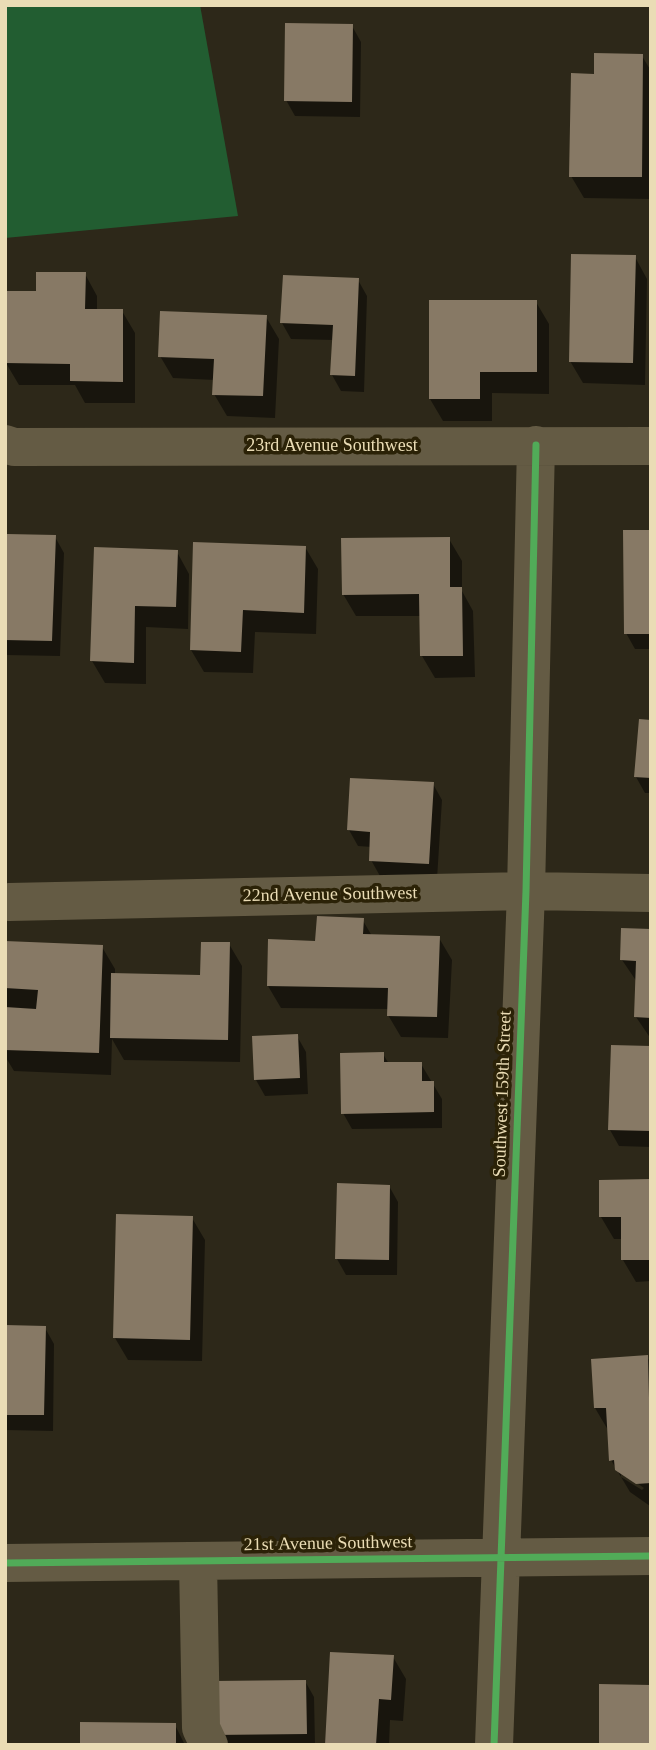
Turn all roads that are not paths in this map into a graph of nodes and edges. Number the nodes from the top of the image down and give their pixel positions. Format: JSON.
{"nodes":[{"id":1,"x":536,"y":445,"type":"junction"},
{"id":2,"x":651,"y":446,"type":"edge"},
{"id":3,"x":8,"y":450,"type":"edge"},
{"id":4,"x":526,"y":891,"type":"junction"},
{"id":5,"x":651,"y":893,"type":"edge"},
{"id":6,"x":9,"y":902,"type":"dead end"},
{"id":7,"x":651,"y":1556,"type":"edge"},
{"id":8,"x":502,"y":1558,"type":"junction"},
{"id":9,"x":198,"y":1561,"type":"junction"},
{"id":10,"x":5,"y":1563,"type":"edge"},
{"id":11,"x":209,"y":1745,"type":"edge"},
{"id":12,"x":494,"y":1745,"type":"edge"}],
"edges":[{"from":1,"to":2,"type":"street","name":"23rd Avenue Southwest"},
{"from":1,"to":3,"type":"street","name":"23rd Avenue Southwest"},
{"from":1,"to":4,"type":"street","name":"Southwest 159th Street"},
{"from":4,"to":5,"type":"street","name":"22nd Avenue Southwest"},
{"from":4,"to":6,"type":"street","name":"22nd Avenue Southwest"},
{"from":4,"to":8,"type":"street","name":"Southwest 159th Street"},
{"from":7,"to":8,"type":"street","name":"21st Avenue Southwest"},
{"from":8,"to":9,"type":"street","name":"21st Avenue Southwest"},
{"from":8,"to":12,"type":"street","name":"Southwest 159th Street"},
{"from":9,"to":10,"type":"street","name":"21st Avenue Southwest"},
{"from":9,"to":11,"type":"street"}]}
